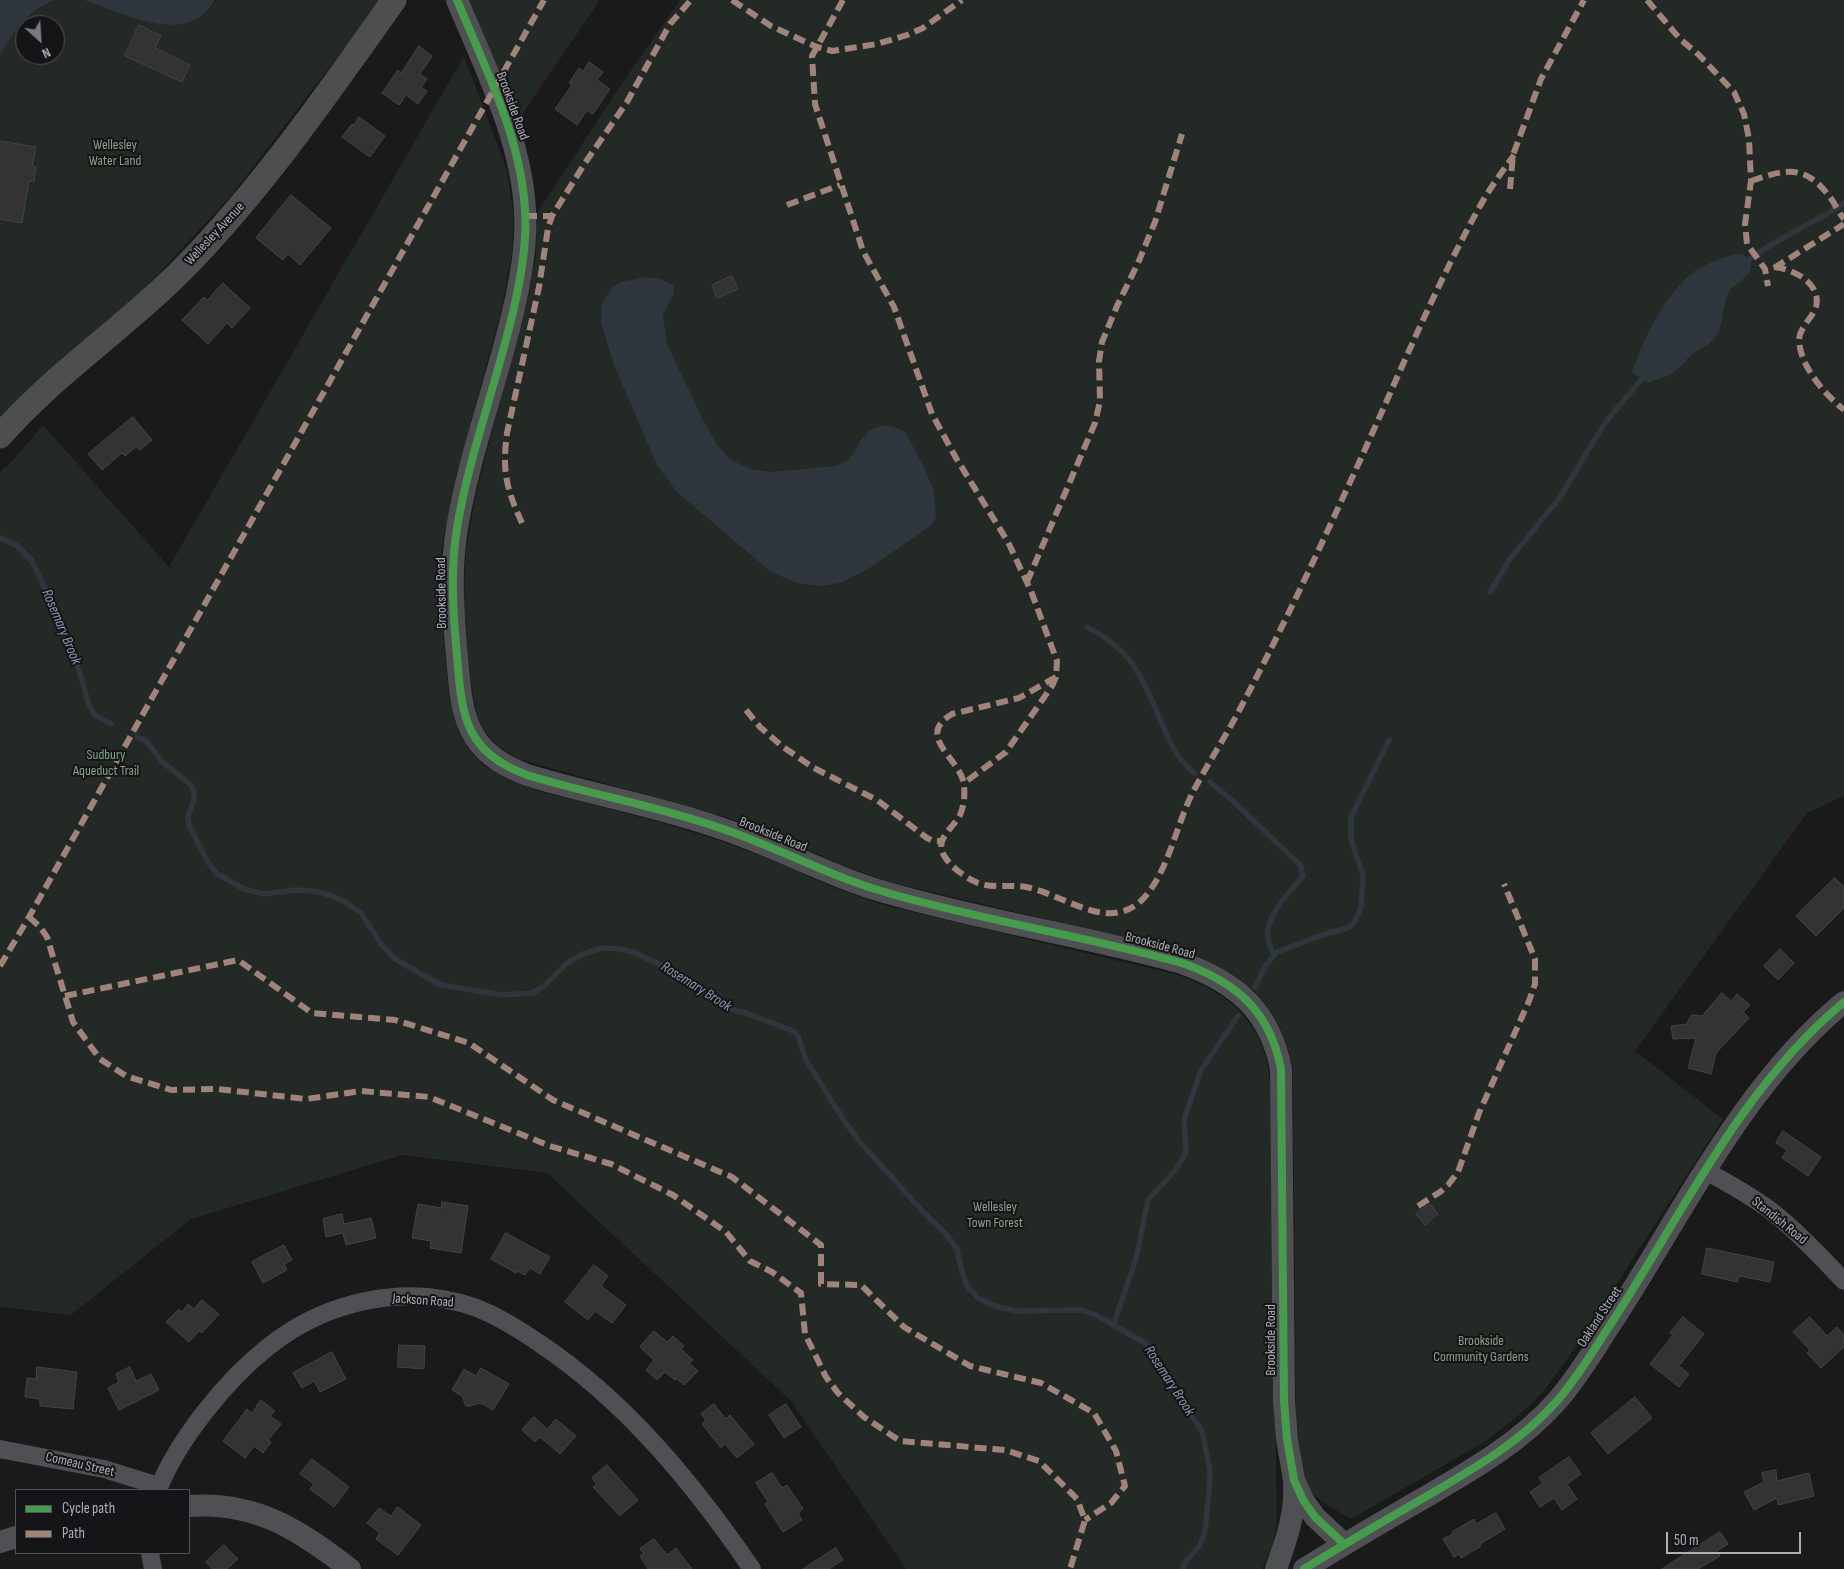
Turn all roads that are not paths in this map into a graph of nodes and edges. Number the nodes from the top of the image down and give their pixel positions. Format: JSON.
{"nodes":[{"id":1,"x":394,"y":0,"type":"edge"},
{"id":2,"x":457,"y":0,"type":"edge"},
{"id":3,"x":0,"y":436,"type":"edge"},
{"id":4,"x":1844,"y":1002,"type":"edge"},
{"id":5,"x":1706,"y":1171,"type":"junction"},
{"id":6,"x":1844,"y":1282,"type":"edge"},
{"id":7,"x":0,"y":1449,"type":"edge"},
{"id":8,"x":1294,"y":1480,"type":"junction"},
{"id":9,"x":159,"y":1488,"type":"edge"},
{"id":10,"x":190,"y":1506,"type":"edge"},
{"id":11,"x":15,"y":1536,"type":"edge"},
{"id":12,"x":0,"y":1542,"type":"edge"},
{"id":13,"x":1344,"y":1544,"type":"junction"},
{"id":14,"x":150,"y":1554,"type":"edge"},
{"id":15,"x":153,"y":1569,"type":"edge"},
{"id":16,"x":350,"y":1569,"type":"edge"},
{"id":17,"x":752,"y":1569,"type":"edge"},
{"id":18,"x":1276,"y":1569,"type":"edge"},
{"id":19,"x":1304,"y":1569,"type":"edge"}],
"edges":[{"from":1,"to":3,"type":"main road","name":"Wellesley Avenue"},
{"from":2,"to":8,"type":"street","name":"Brookside Road"},
{"from":4,"to":5,"type":"street","name":"Oakland Street"},
{"from":5,"to":6,"type":"street","name":"Standish Road"},
{"from":5,"to":13,"type":"street","name":"Oakland Street"},
{"from":7,"to":9,"type":"street","name":"Comeau Street"},
{"from":8,"to":13,"type":"street","name":"Brookside Road"},
{"from":8,"to":18,"type":"street","name":"Brookside Road"},
{"from":9,"to":17,"type":"street","name":"Jackson Road"},
{"from":10,"to":16,"type":"street"},
{"from":11,"to":12,"type":"street"},
{"from":13,"to":19,"type":"street","name":"Oakland Street"},
{"from":14,"to":15,"type":"street"}]}
